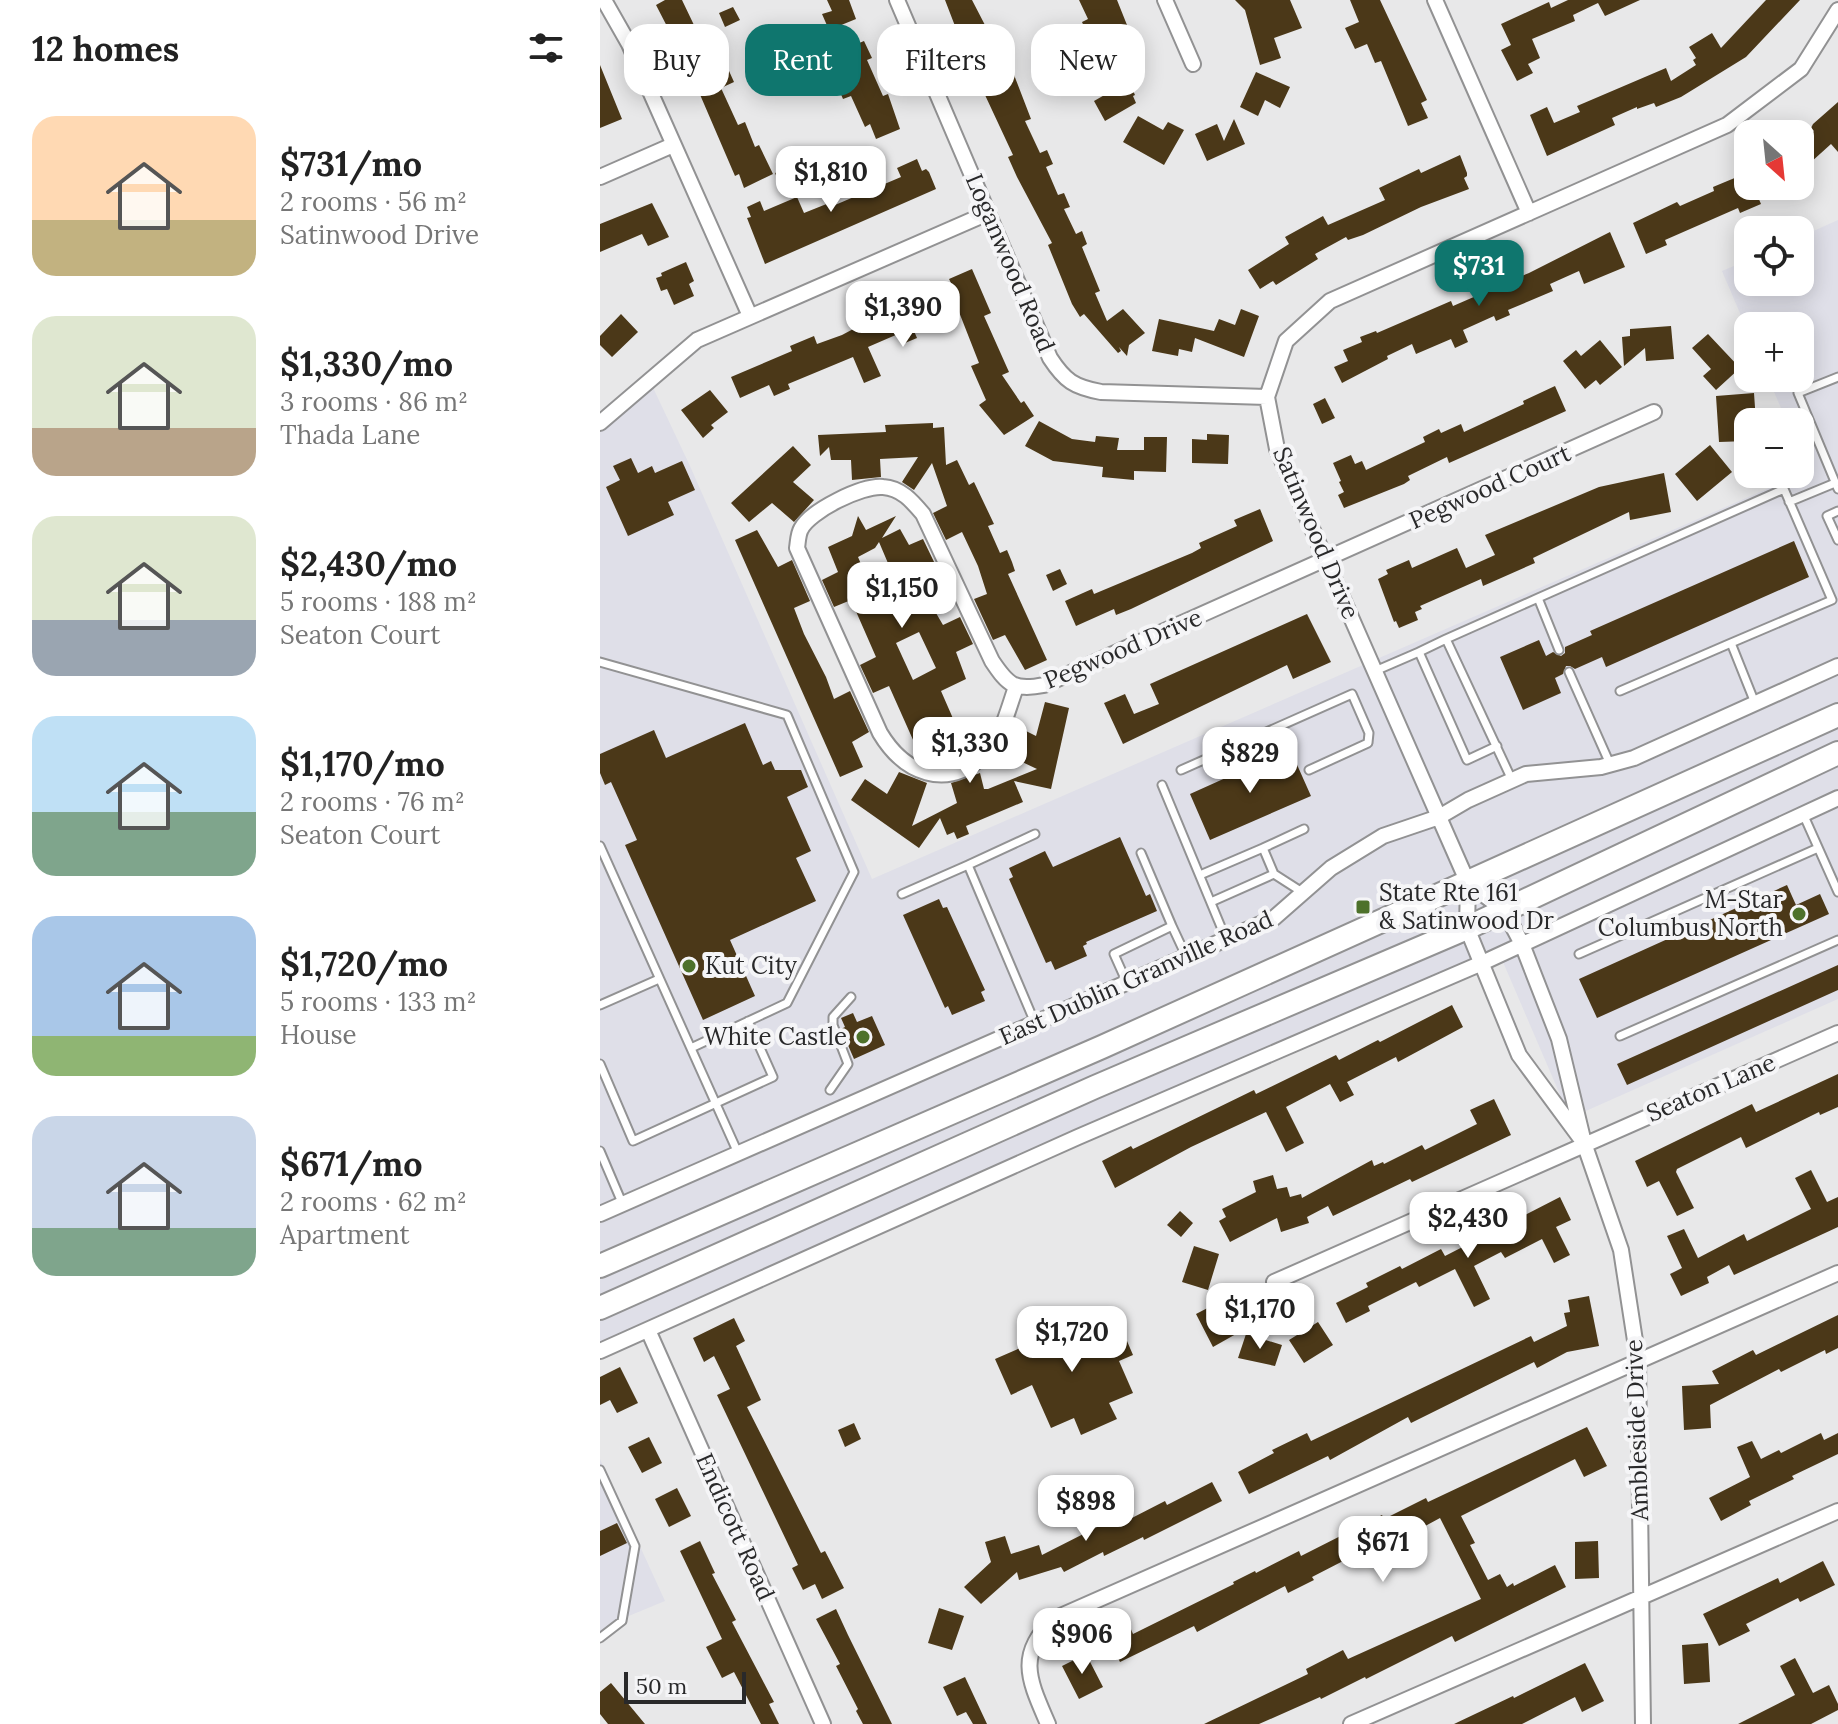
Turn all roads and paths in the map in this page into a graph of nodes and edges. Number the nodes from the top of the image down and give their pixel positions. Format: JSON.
{"nodes":[{"id":1,"x":604,"y":0,"type":"edge"},
{"id":2,"x":897,"y":0,"type":"edge"},
{"id":3,"x":1165,"y":0,"type":"edge"},
{"id":4,"x":1438,"y":1,"type":"edge"},
{"id":5,"x":1838,"y":10,"type":"edge"},
{"id":6,"x":1193,"y":64,"type":"dead end"},
{"id":7,"x":673,"y":145,"type":"junction"},
{"id":8,"x":600,"y":177,"type":"edge"},
{"id":9,"x":988,"y":213,"type":"junction"},
{"id":10,"x":1529,"y":213,"type":"junction"},
{"id":11,"x":750,"y":316,"type":"junction"},
{"id":12,"x":1838,"y":377,"type":"edge"},
{"id":13,"x":1267,"y":397,"type":"junction"},
{"id":14,"x":1654,"y":412,"type":"dead end"},
{"id":15,"x":600,"y":423,"type":"edge"},
{"id":16,"x":1837,"y":486,"type":"edge"},
{"id":17,"x":1789,"y":502,"type":"junction"},
{"id":18,"x":1838,"y":511,"type":"edge"},
{"id":19,"x":1838,"y":540,"type":"edge"},
{"id":20,"x":1326,"y":560,"type":"junction"},
{"id":21,"x":1538,"y":598,"type":"junction"},
{"id":22,"x":1446,"y":639,"type":"junction"},
{"id":23,"x":1731,"y":643,"type":"junction"},
{"id":24,"x":1559,"y":650,"type":"dead end"},
{"id":25,"x":1419,"y":652,"type":"junction"},
{"id":26,"x":600,"y":662,"type":"edge"},
{"id":27,"x":1838,"y":666,"type":"edge"},
{"id":28,"x":1375,"y":671,"type":"junction"},
{"id":29,"x":1569,"y":672,"type":"dead end"},
{"id":30,"x":1016,"y":687,"type":"junction"},
{"id":31,"x":1620,"y":691,"type":"dead end"},
{"id":32,"x":1755,"y":703,"type":"junction"},
{"id":33,"x":1838,"y":715,"type":"edge"},
{"id":34,"x":1497,"y":746,"type":"junction"},
{"id":35,"x":1838,"y":753,"type":"edge"},
{"id":36,"x":1610,"y":764,"type":"junction"},
{"id":37,"x":1181,"y":770,"type":"dead end"},
{"id":38,"x":1309,"y":770,"type":"dead end"},
{"id":39,"x":1512,"y":780,"type":"junction"},
{"id":40,"x":1162,"y":785,"type":"dead end"},
{"id":41,"x":1838,"y":798,"type":"edge"},
{"id":42,"x":1804,"y":816,"type":"junction"},
{"id":43,"x":1439,"y":817,"type":"junction"},
{"id":44,"x":1304,"y":829,"type":"dead end"},
{"id":45,"x":1035,"y":834,"type":"dead end"},
{"id":46,"x":1263,"y":848,"type":"junction"},
{"id":47,"x":1818,"y":848,"type":"junction"},
{"id":48,"x":601,"y":850,"type":"edge"},
{"id":49,"x":1141,"y":853,"type":"dead end"},
{"id":50,"x":968,"y":865,"type":"junction"},
{"id":51,"x":1274,"y":874,"type":"junction"},
{"id":52,"x":1200,"y":875,"type":"junction"},
{"id":53,"x":1468,"y":883,"type":"junction"},
{"id":54,"x":1838,"y":892,"type":"edge"},
{"id":55,"x":1304,"y":893,"type":"junction"},
{"id":56,"x":902,"y":894,"type":"dead end"},
{"id":57,"x":1211,"y":902,"type":"junction"},
{"id":58,"x":1504,"y":910,"type":"junction"},
{"id":59,"x":1172,"y":926,"type":"junction"},
{"id":60,"x":1467,"y":928,"type":"junction"},
{"id":61,"x":1226,"y":939,"type":"junction"},
{"id":62,"x":1838,"y":940,"type":"edge"},
{"id":63,"x":1522,"y":944,"type":"junction"},
{"id":64,"x":1579,"y":954,"type":"dead end"},
{"id":65,"x":1186,"y":957,"type":"junction"},
{"id":66,"x":1482,"y":963,"type":"junction"},
{"id":67,"x":659,"y":979,"type":"junction"},
{"id":68,"x":1127,"y":983,"type":"junction"},
{"id":69,"x":851,"y":997,"type":"dead end"},
{"id":70,"x":600,"y":1005,"type":"edge"},
{"id":71,"x":748,"y":1021,"type":"junction"},
{"id":72,"x":1035,"y":1023,"type":"junction"},
{"id":73,"x":1838,"y":1033,"type":"edge"},
{"id":74,"x":1620,"y":1036,"type":"dead end"},
{"id":75,"x":691,"y":1048,"type":"junction"},
{"id":76,"x":600,"y":1064,"type":"edge"},
{"id":77,"x":830,"y":1090,"type":"dead end"},
{"id":78,"x":716,"y":1104,"type":"junction"},
{"id":79,"x":1584,"y":1143,"type":"junction"},
{"id":80,"x":600,"y":1151,"type":"edge"},
{"id":81,"x":739,"y":1155,"type":"junction"},
{"id":82,"x":623,"y":1205,"type":"junction"},
{"id":83,"x":600,"y":1214,"type":"edge"},
{"id":84,"x":600,"y":1266,"type":"edge"},
{"id":85,"x":1838,"y":1273,"type":"edge"},
{"id":86,"x":1274,"y":1282,"type":"dead end"},
{"id":87,"x":600,"y":1308,"type":"edge"},
{"id":88,"x":648,"y":1330,"type":"junction"},
{"id":89,"x":600,"y":1351,"type":"edge"},
{"id":90,"x":1638,"y":1360,"type":"junction"},
{"id":91,"x":600,"y":1470,"type":"edge"},
{"id":92,"x":1838,"y":1511,"type":"edge"},
{"id":93,"x":1642,"y":1596,"type":"junction"},
{"id":94,"x":600,"y":1638,"type":"edge"},
{"id":95,"x":823,"y":1724,"type":"edge"},
{"id":96,"x":1048,"y":1724,"type":"edge"},
{"id":97,"x":1351,"y":1724,"type":"edge"},
{"id":98,"x":1643,"y":1724,"type":"edge"}],
"edges":[{"from":1,"to":7,"type":"street"},
{"from":2,"to":9,"type":"street","name":"Loganwood Road"},
{"from":3,"to":6,"type":"street"},
{"from":4,"to":10,"type":"street"},
{"from":5,"to":10,"type":"street","name":"Satinwood Drive"},
{"from":7,"to":8,"type":"street"},
{"from":7,"to":11,"type":"street"},
{"from":9,"to":11,"type":"street"},
{"from":9,"to":13,"type":"street","name":"Loganwood Road"},
{"from":10,"to":13,"type":"street","name":"Satinwood Drive"},
{"from":11,"to":15,"type":"street"},
{"from":12,"to":16,"type":"lane"},
{"from":13,"to":20,"type":"street","name":"Satinwood Drive"},
{"from":14,"to":20,"type":"street","name":"Pegwood Court"},
{"from":16,"to":17,"type":"lane"},
{"from":17,"to":21,"type":"lane"},
{"from":17,"to":23,"type":"lane"},
{"from":18,"to":19,"type":"lane"},
{"from":20,"to":28,"type":"street","name":"Satinwood Drive"},
{"from":20,"to":30,"type":"street","name":"Pegwood Drive"},
{"from":21,"to":22,"type":"lane"},
{"from":21,"to":24,"type":"lane"},
{"from":22,"to":25,"type":"lane"},
{"from":22,"to":34,"type":"lane"},
{"from":23,"to":31,"type":"lane"},
{"from":23,"to":32,"type":"lane"},
{"from":25,"to":28,"type":"lane"},
{"from":25,"to":34,"type":"lane"},
{"from":26,"to":71,"type":"lane"},
{"from":27,"to":32,"type":"street","name":"East Dublin Granville Road"},
{"from":28,"to":43,"type":"street","name":"Satinwood Drive"},
{"from":29,"to":36,"type":"lane"},
{"from":30,"to":30,"type":"street","name":"Pegwood Drive"},
{"from":32,"to":36,"type":"street","name":"East Dublin Granville Road"},
{"from":33,"to":53,"type":"main road","name":"East Dublin Granville Road"},
{"from":34,"to":39,"type":"lane"},
{"from":35,"to":58,"type":"main road"},
{"from":36,"to":39,"type":"street","name":"East Dublin Granville Road"},
{"from":37,"to":38,"type":"lane"},
{"from":39,"to":43,"type":"street","name":"East Dublin Granville Road"},
{"from":40,"to":52,"type":"lane"},
{"from":41,"to":42,"type":"street"},
{"from":42,"to":47,"type":"lane"},
{"from":42,"to":63,"type":"street"},
{"from":43,"to":53,"type":"street","name":"Satinwood Drive"},
{"from":43,"to":55,"type":"street","name":"East Dublin Granville Road"},
{"from":44,"to":46,"type":"lane"},
{"from":45,"to":50,"type":"lane"},
{"from":46,"to":51,"type":"lane"},
{"from":46,"to":52,"type":"lane"},
{"from":47,"to":54,"type":"lane"},
{"from":47,"to":64,"type":"lane"},
{"from":48,"to":67,"type":"lane"},
{"from":49,"to":59,"type":"lane"},
{"from":50,"to":56,"type":"lane"},
{"from":50,"to":72,"type":"lane"},
{"from":51,"to":55,"type":"lane"},
{"from":51,"to":57,"type":"lane"},
{"from":52,"to":57,"type":"lane"},
{"from":53,"to":58,"type":"street","name":"Ambleside Drive"},
{"from":53,"to":60,"type":"street","name":"Ambleside Drive"},
{"from":53,"to":84,"type":"main road","name":"East Dublin Granville Road"},
{"from":55,"to":61,"type":"street","name":"East Dublin Granville Road"},
{"from":57,"to":61,"type":"lane"},
{"from":58,"to":60,"type":"main road"},
{"from":58,"to":63,"type":"street","name":"Ambleside Drive"},
{"from":59,"to":65,"type":"lane"},
{"from":59,"to":68,"type":"lane"},
{"from":60,"to":66,"type":"street","name":"Ambleside Drive"},
{"from":60,"to":87,"type":"main road"},
{"from":61,"to":65,"type":"street","name":"East Dublin Granville Road"},
{"from":62,"to":74,"type":"lane"},
{"from":63,"to":66,"type":"street"},
{"from":63,"to":79,"type":"street","name":"Ambleside Drive"},
{"from":65,"to":68,"type":"street","name":"East Dublin Granville Road"},
{"from":66,"to":79,"type":"street","name":"Ambleside Drive"},
{"from":66,"to":88,"type":"street"},
{"from":67,"to":70,"type":"lane"},
{"from":67,"to":75,"type":"lane"},
{"from":68,"to":72,"type":"street","name":"East Dublin Granville Road"},
{"from":69,"to":77,"type":"lane"},
{"from":71,"to":75,"type":"lane"},
{"from":71,"to":78,"type":"lane"},
{"from":72,"to":81,"type":"street","name":"East Dublin Granville Road"},
{"from":73,"to":79,"type":"street","name":"Seaton Lane"},
{"from":75,"to":78,"type":"lane"},
{"from":76,"to":78,"type":"lane"},
{"from":78,"to":81,"type":"lane"},
{"from":79,"to":86,"type":"street","name":"Seaton Lane"},
{"from":79,"to":90,"type":"street","name":"Ambleside Drive"},
{"from":80,"to":82,"type":"lane"},
{"from":81,"to":82,"type":"street","name":"East Dublin Granville Road"},
{"from":82,"to":83,"type":"street","name":"East Dublin Granville Road"},
{"from":85,"to":90,"type":"street"},
{"from":88,"to":89,"type":"street"},
{"from":88,"to":95,"type":"street","name":"Endicott Road"},
{"from":90,"to":93,"type":"street","name":"Ambleside Drive"},
{"from":90,"to":96,"type":"street"},
{"from":91,"to":94,"type":"lane"},
{"from":92,"to":93,"type":"street"},
{"from":93,"to":97,"type":"street"},
{"from":93,"to":98,"type":"street","name":"Ambleside Drive"}]}
